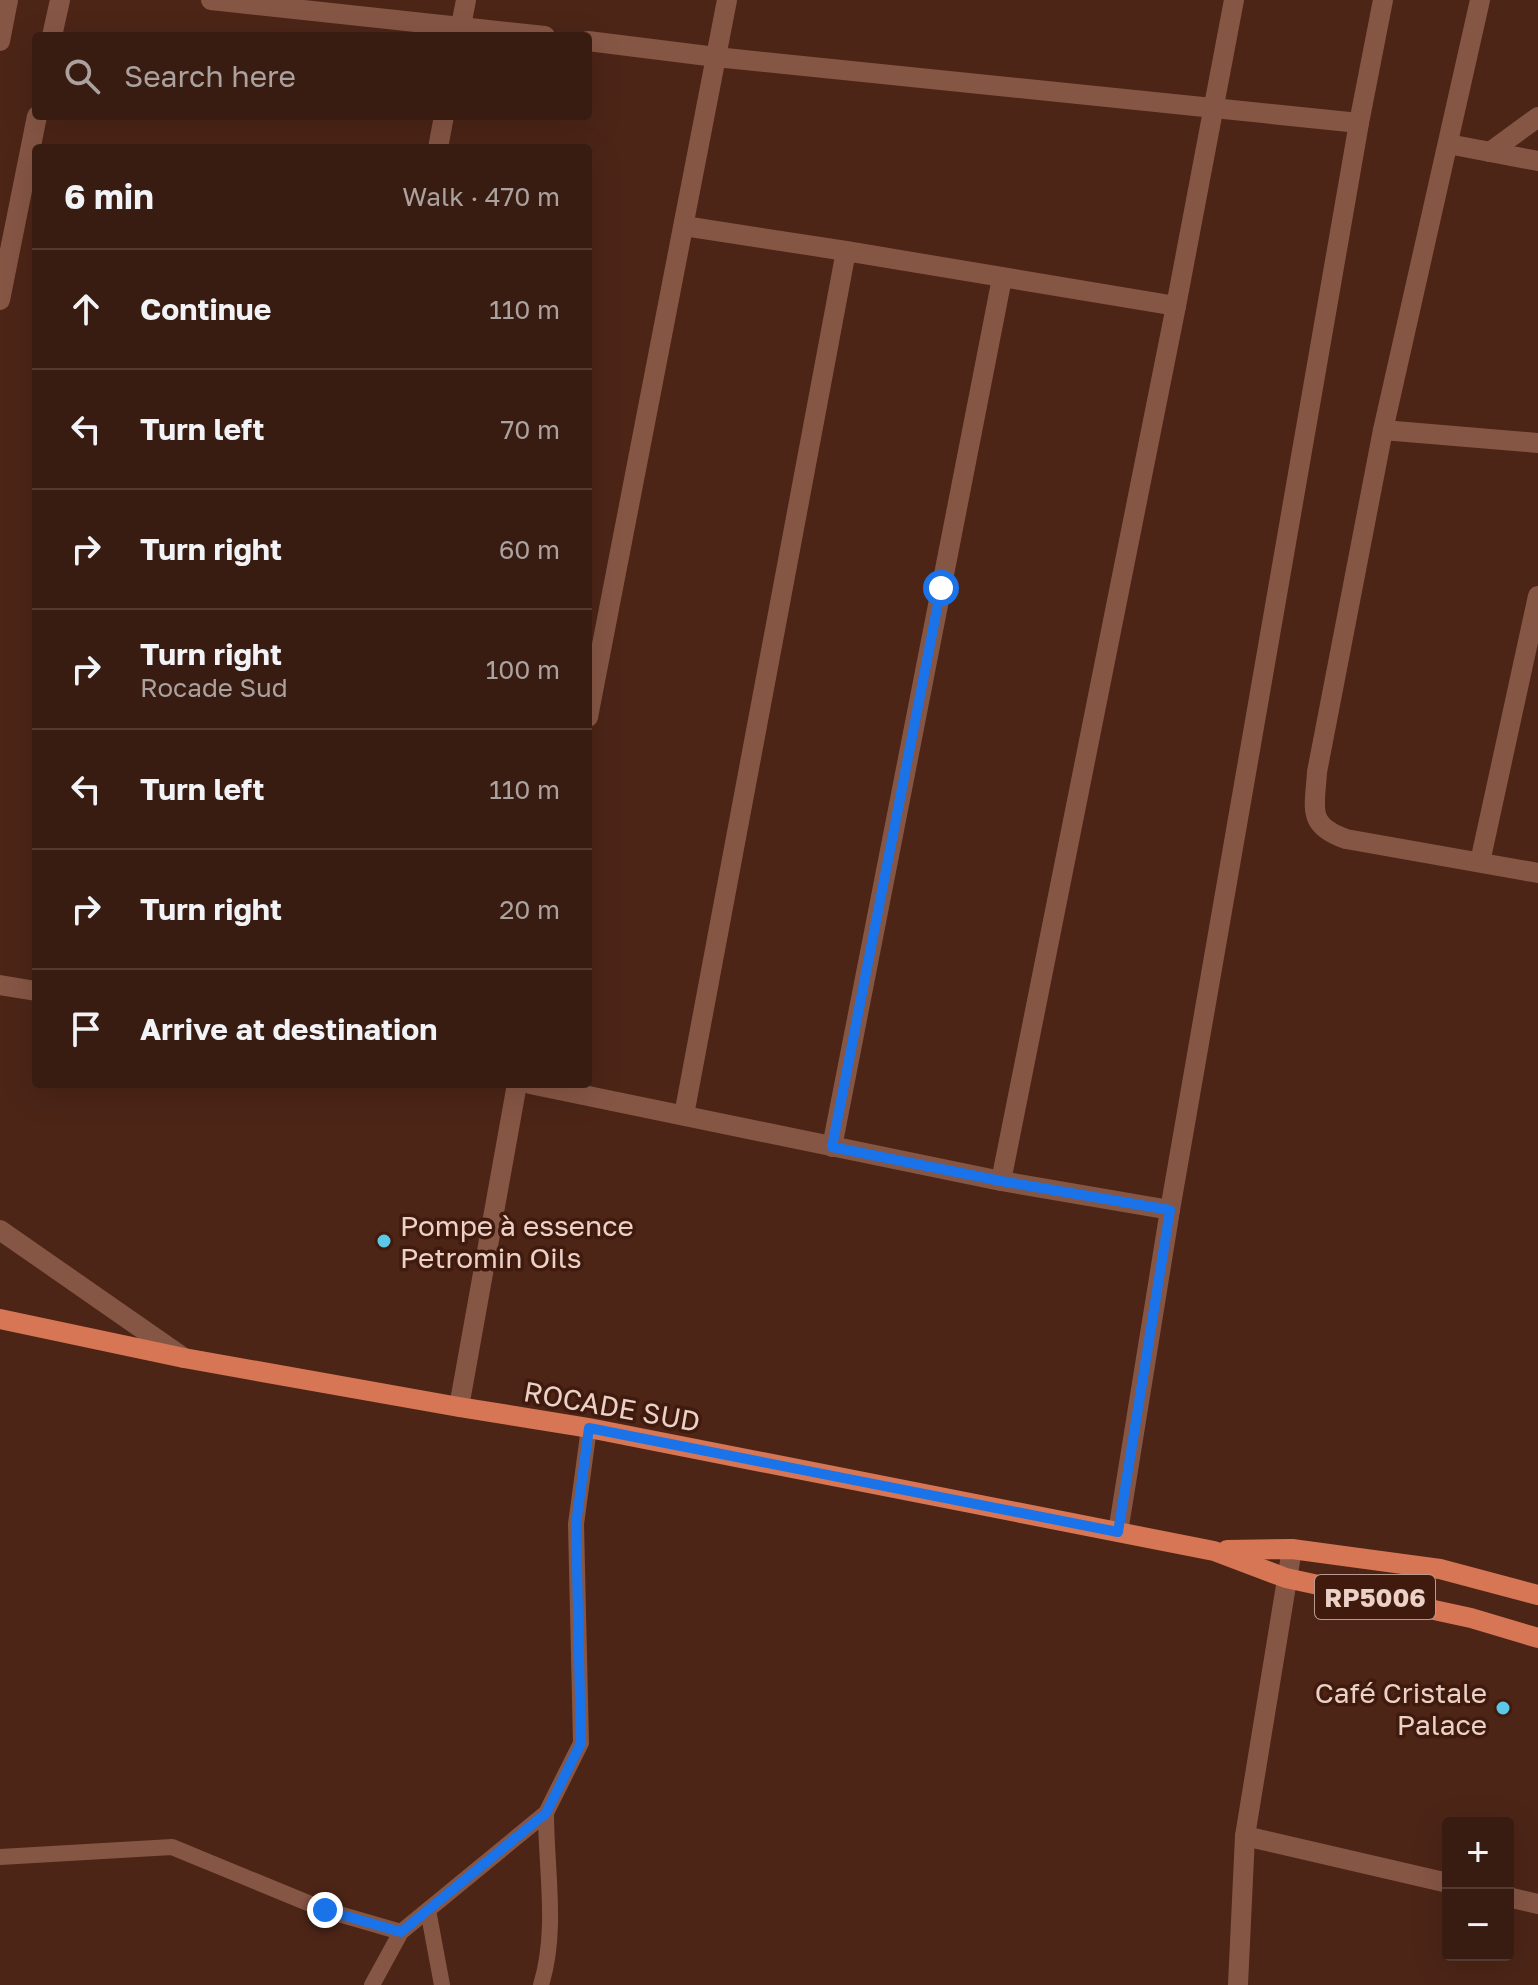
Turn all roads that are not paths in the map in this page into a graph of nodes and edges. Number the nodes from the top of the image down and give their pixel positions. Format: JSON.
{"nodes":[{"id":1,"x":8,"y":0,"type":"edge"},
{"id":2,"x":60,"y":0,"type":"edge"},
{"id":3,"x":211,"y":0,"type":"edge"},
{"id":4,"x":466,"y":0,"type":"edge"},
{"id":5,"x":727,"y":0,"type":"edge"},
{"id":6,"x":1234,"y":0,"type":"edge"},
{"id":7,"x":1383,"y":0,"type":"edge"},
{"id":8,"x":1480,"y":0,"type":"edge"},
{"id":9,"x":460,"y":31,"type":"edge"},
{"id":10,"x":53,"y":32,"type":"edge"},
{"id":11,"x":0,"y":41,"type":"edge"},
{"id":12,"x":592,"y":42,"type":"edge"},
{"id":13,"x":716,"y":57,"type":"junction"},
{"id":14,"x":1214,"y":107,"type":"junction"},
{"id":15,"x":1538,"y":117,"type":"edge"},
{"id":16,"x":36,"y":120,"type":"edge"},
{"id":17,"x":443,"y":120,"type":"edge"},
{"id":18,"x":1359,"y":123,"type":"junction"},
{"id":19,"x":439,"y":144,"type":"edge"},
{"id":20,"x":1448,"y":144,"type":"junction"},
{"id":21,"x":1490,"y":152,"type":"junction"},
{"id":22,"x":1538,"y":161,"type":"edge"},
{"id":23,"x":684,"y":226,"type":"junction"},
{"id":24,"x":846,"y":251,"type":"junction"},
{"id":25,"x":1002,"y":278,"type":"junction"},
{"id":26,"x":0,"y":300,"type":"edge"},
{"id":27,"x":1176,"y":306,"type":"junction"},
{"id":28,"x":1383,"y":430,"type":"junction"},
{"id":29,"x":1538,"y":443,"type":"edge"},
{"id":30,"x":1538,"y":596,"type":"edge"},
{"id":31,"x":1535,"y":622,"type":"edge"},
{"id":32,"x":592,"y":697,"type":"edge"},
{"id":33,"x":1480,"y":862,"type":"junction"},
{"id":34,"x":1538,"y":873,"type":"edge"},
{"id":35,"x":0,"y":985,"type":"edge"},
{"id":36,"x":32,"y":990,"type":"edge"},
{"id":37,"x":516,"y":1088,"type":"edge"},
{"id":38,"x":550,"y":1088,"type":"edge"},
{"id":39,"x":684,"y":1115,"type":"junction"},
{"id":40,"x":832,"y":1147,"type":"junction"},
{"id":41,"x":1001,"y":1181,"type":"junction"},
{"id":42,"x":1170,"y":1210,"type":"junction"},
{"id":43,"x":0,"y":1230,"type":"edge"},
{"id":44,"x":0,"y":1319,"type":"edge"},
{"id":45,"x":184,"y":1358,"type":"junction"},
{"id":46,"x":459,"y":1407,"type":"junction"},
{"id":47,"x":589,"y":1428,"type":"junction"},
{"id":48,"x":1118,"y":1532,"type":"junction"},
{"id":49,"x":1292,"y":1549,"type":"junction"},
{"id":50,"x":1214,"y":1551,"type":"junction"},
{"id":51,"x":1286,"y":1578,"type":"junction"},
{"id":52,"x":1538,"y":1595,"type":"edge"},
{"id":53,"x":1538,"y":1638,"type":"edge"},
{"id":54,"x":546,"y":1813,"type":"junction"},
{"id":55,"x":1245,"y":1836,"type":"junction"},
{"id":56,"x":0,"y":1857,"type":"edge"},
{"id":57,"x":1442,"y":1882,"type":"edge"},
{"id":58,"x":1514,"y":1898,"type":"edge"},
{"id":59,"x":1538,"y":1904,"type":"edge"},
{"id":60,"x":428,"y":1910,"type":"junction"},
{"id":61,"x":401,"y":1932,"type":"junction"},
{"id":62,"x":372,"y":1985,"type":"edge"},
{"id":63,"x":442,"y":1985,"type":"edge"},
{"id":64,"x":541,"y":1985,"type":"edge"},
{"id":65,"x":1238,"y":1985,"type":"edge"}],
"edges":[{"from":1,"to":11,"type":"street"},
{"from":2,"to":10,"type":"street"},
{"from":3,"to":9,"type":"street"},
{"from":4,"to":9,"type":"street"},
{"from":5,"to":13,"type":"street"},
{"from":6,"to":14,"type":"street"},
{"from":7,"to":18,"type":"street"},
{"from":8,"to":20,"type":"street"},
{"from":12,"to":13,"type":"street"},
{"from":13,"to":14,"type":"street"},
{"from":13,"to":23,"type":"street"},
{"from":14,"to":18,"type":"street"},
{"from":14,"to":27,"type":"street"},
{"from":15,"to":21,"type":"street"},
{"from":16,"to":26,"type":"street"},
{"from":17,"to":19,"type":"street"},
{"from":18,"to":42,"type":"street"},
{"from":20,"to":21,"type":"street"},
{"from":20,"to":28,"type":"street"},
{"from":21,"to":22,"type":"street"},
{"from":23,"to":24,"type":"street"},
{"from":23,"to":32,"type":"street"},
{"from":24,"to":25,"type":"street"},
{"from":24,"to":39,"type":"street"},
{"from":25,"to":27,"type":"street"},
{"from":25,"to":40,"type":"street"},
{"from":27,"to":41,"type":"street"},
{"from":28,"to":29,"type":"street"},
{"from":28,"to":33,"type":"street"},
{"from":30,"to":31,"type":"street"},
{"from":31,"to":33,"type":"street"},
{"from":33,"to":34,"type":"street"},
{"from":35,"to":36,"type":"street"},
{"from":37,"to":46,"type":"street"},
{"from":38,"to":39,"type":"street"},
{"from":39,"to":40,"type":"street"},
{"from":40,"to":41,"type":"street"},
{"from":41,"to":42,"type":"street"},
{"from":42,"to":48,"type":"street"},
{"from":43,"to":45,"type":"street"},
{"from":44,"to":45,"type":"main road","name":"ROCADE SUD","number":"RP5006"},
{"from":45,"to":46,"type":"main road","name":"ROCADE SUD","number":"RP5006"},
{"from":46,"to":47,"type":"main road","name":"ROCADE SUD","number":"RP5006"},
{"from":47,"to":48,"type":"main road","name":"ROCADE SUD","number":"RP5006"},
{"from":47,"to":54,"type":"lane"},
{"from":48,"to":50,"type":"main road","name":"ROCADE SUD","number":"RP5006"},
{"from":49,"to":50,"type":"main road","number":"RP5006"},
{"from":49,"to":51,"type":"street"},
{"from":49,"to":52,"type":"main road","number":"RP5006"},
{"from":50,"to":51,"type":"main road","number":"RP5006"},
{"from":51,"to":53,"type":"main road","number":"RP5006"},
{"from":51,"to":55,"type":"street"},
{"from":54,"to":60,"type":"lane"},
{"from":54,"to":64,"type":"lane"},
{"from":55,"to":57,"type":"street"},
{"from":55,"to":65,"type":"street"},
{"from":56,"to":61,"type":"lane"},
{"from":58,"to":59,"type":"street"},
{"from":60,"to":61,"type":"lane"},
{"from":60,"to":63,"type":"lane"},
{"from":61,"to":62,"type":"lane"}]}
